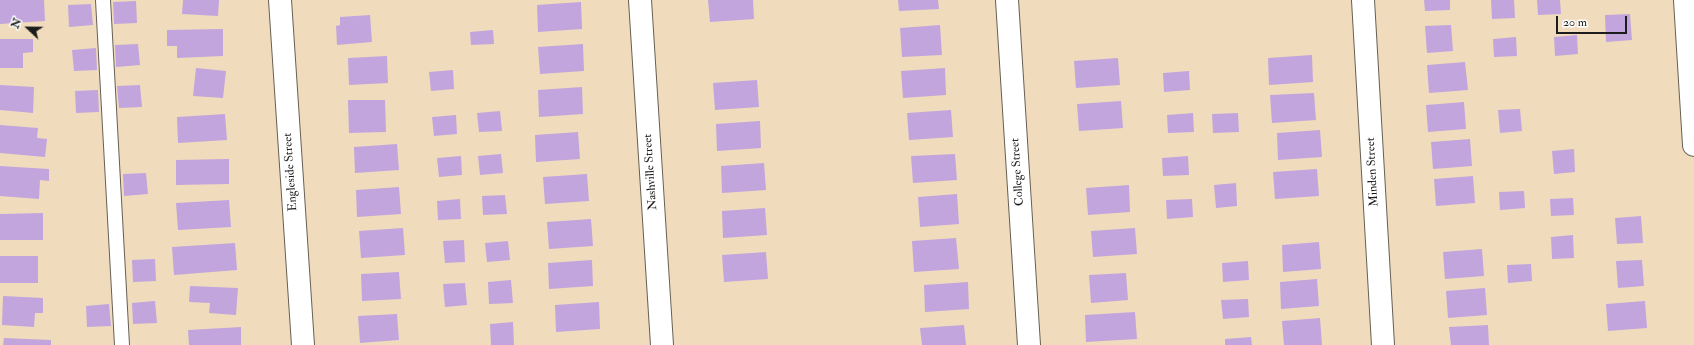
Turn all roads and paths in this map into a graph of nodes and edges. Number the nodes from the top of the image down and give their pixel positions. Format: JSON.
{"nodes":[{"id":1,"x":103,"y":0,"type":"edge"},
{"id":2,"x":280,"y":0,"type":"edge"},
{"id":3,"x":640,"y":0,"type":"edge"},
{"id":4,"x":1007,"y":0,"type":"edge"},
{"id":5,"x":1363,"y":0,"type":"edge"},
{"id":6,"x":1685,"y":0,"type":"edge"},
{"id":7,"x":1694,"y":145,"type":"edge"},
{"id":8,"x":122,"y":345,"type":"edge"},
{"id":9,"x":302,"y":345,"type":"edge"},
{"id":10,"x":662,"y":345,"type":"edge"},
{"id":11,"x":1029,"y":345,"type":"edge"},
{"id":12,"x":1383,"y":345,"type":"edge"}],
"edges":[{"from":1,"to":8,"type":"lane"},
{"from":2,"to":9,"type":"street","name":"Engleside Street"},
{"from":3,"to":10,"type":"street","name":"Nashville Street"},
{"from":4,"to":11,"type":"street","name":"College Street"},
{"from":5,"to":12,"type":"street","name":"Minden Street"},
{"from":6,"to":7,"type":"street"}]}
